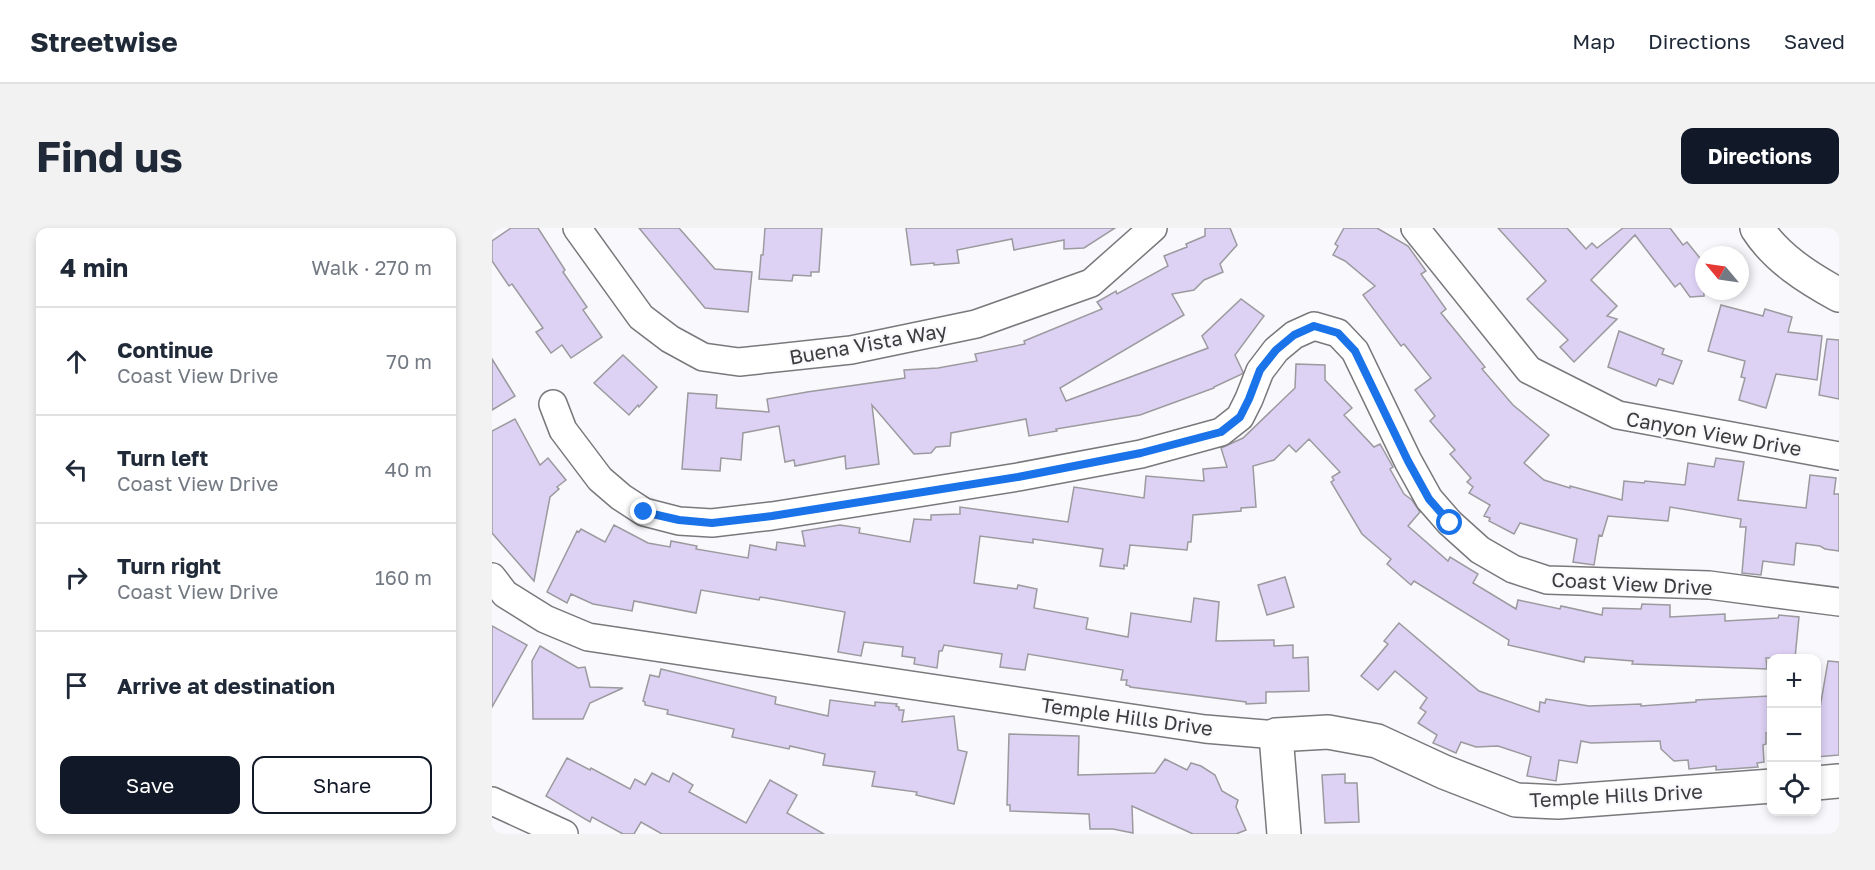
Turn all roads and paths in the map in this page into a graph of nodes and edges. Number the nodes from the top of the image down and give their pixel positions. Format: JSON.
{"nodes":[{"id":1,"x":577,"y":228,"type":"edge"},
{"id":2,"x":1153,"y":228,"type":"edge"},
{"id":3,"x":1415,"y":228,"type":"edge"},
{"id":4,"x":1757,"y":228,"type":"edge"},
{"id":5,"x":1839,"y":295,"type":"edge"},
{"id":6,"x":553,"y":404,"type":"dead end"},
{"id":7,"x":1839,"y":456,"type":"edge"},
{"id":8,"x":492,"y":576,"type":"edge"},
{"id":9,"x":1839,"y":602,"type":"edge"},
{"id":10,"x":1276,"y":735,"type":"junction"},
{"id":11,"x":1839,"y":781,"type":"edge"},
{"id":12,"x":1821,"y":783,"type":"edge"},
{"id":13,"x":1767,"y":786,"type":"edge"},
{"id":14,"x":492,"y":801,"type":"edge"},
{"id":15,"x":564,"y":834,"type":"edge"},
{"id":16,"x":1284,"y":834,"type":"edge"}],
"edges":[{"from":1,"to":2,"type":"street","name":"Buena Vista Way"},
{"from":3,"to":7,"type":"street","name":"Canyon View Drive"},
{"from":4,"to":5,"type":"street"},
{"from":6,"to":9,"type":"street","name":"Coast View Drive"},
{"from":8,"to":10,"type":"street","name":"Temple Hills Drive"},
{"from":10,"to":13,"type":"street","name":"Temple Hills Drive"},
{"from":10,"to":16,"type":"street"},
{"from":11,"to":12,"type":"street"},
{"from":14,"to":15,"type":"street"}]}
